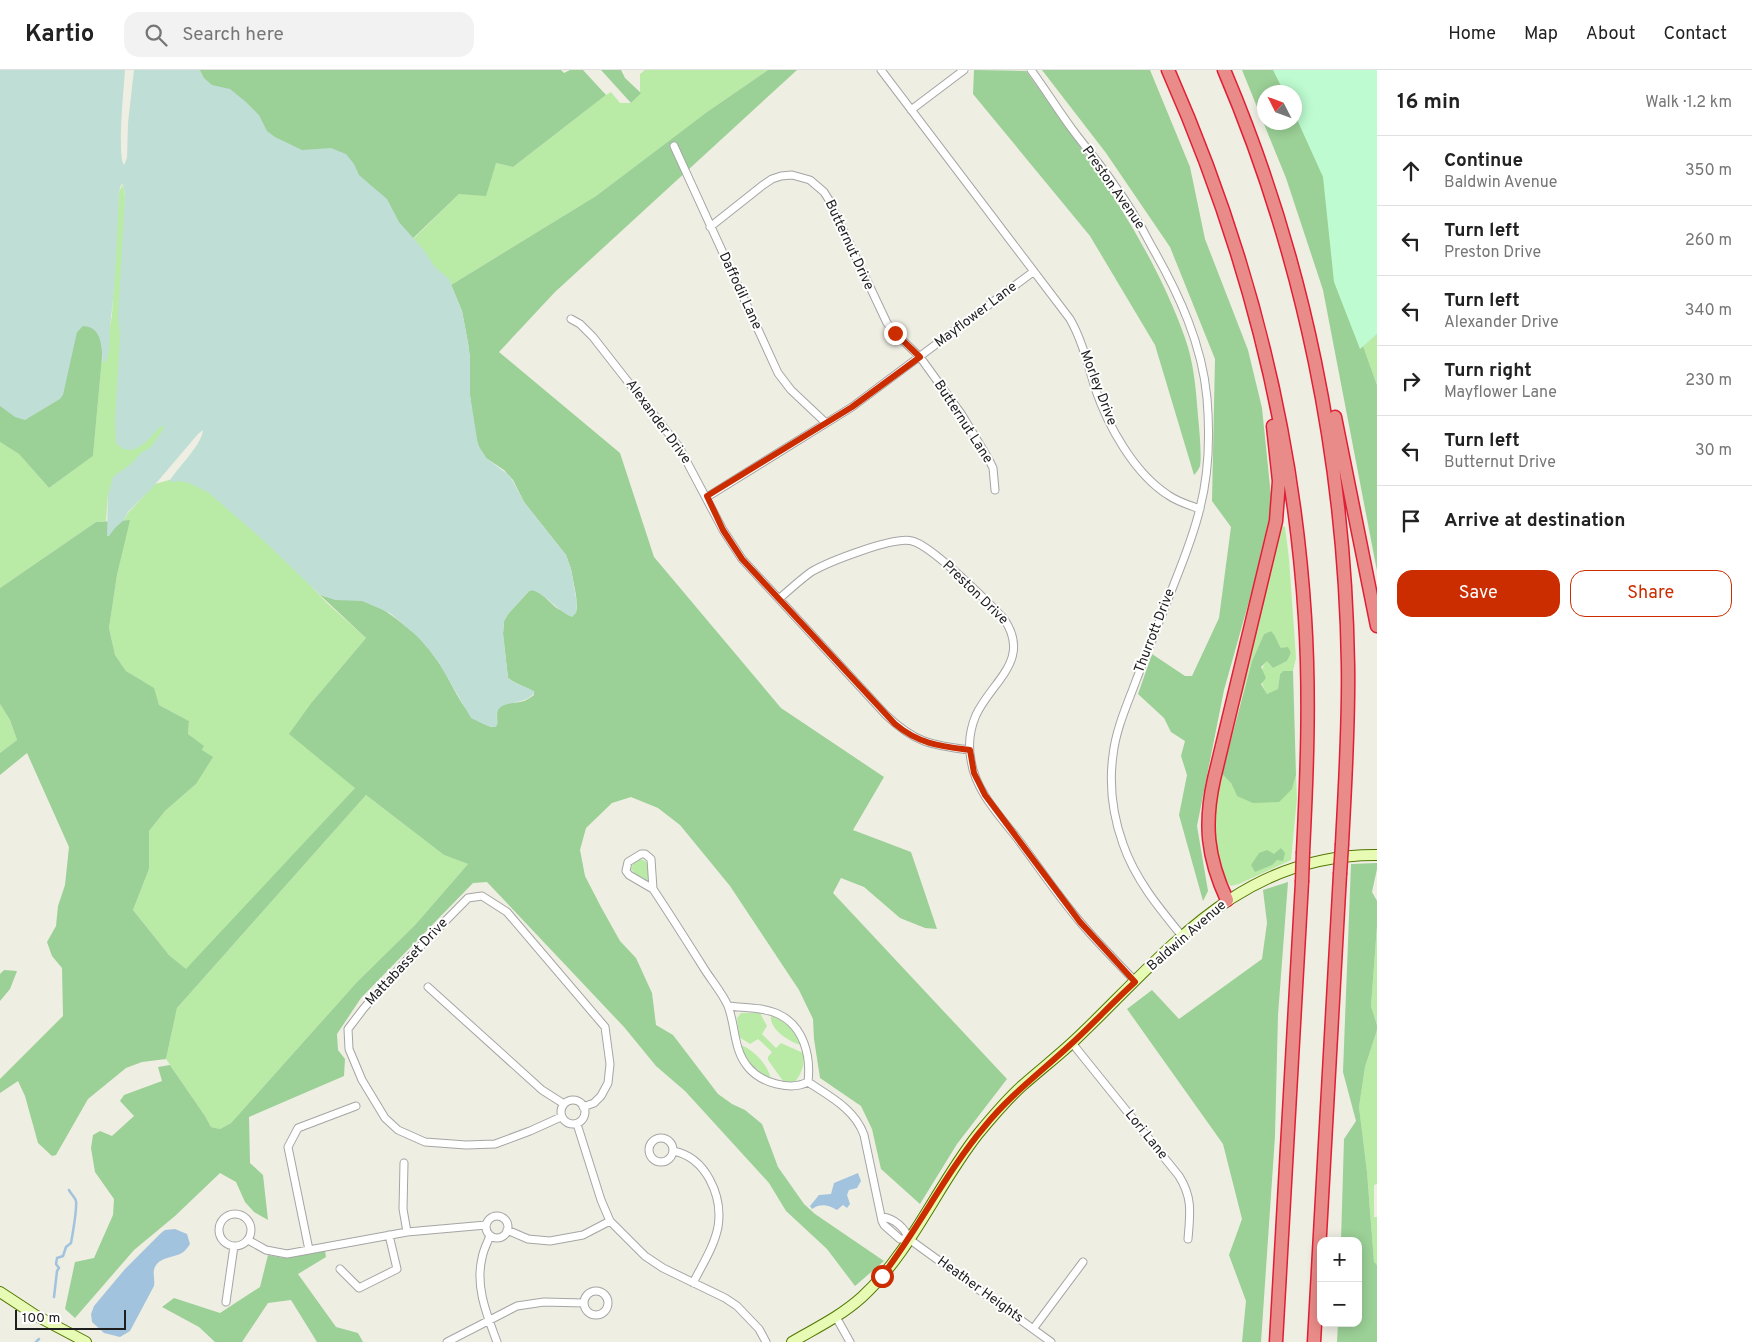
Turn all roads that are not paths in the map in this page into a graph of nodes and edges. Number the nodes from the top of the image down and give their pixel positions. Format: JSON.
{"nodes":[{"id":1,"x":881,"y":70,"type":"edge"},
{"id":2,"x":964,"y":70,"type":"edge"},
{"id":3,"x":1031,"y":70,"type":"edge"},
{"id":4,"x":1168,"y":70,"type":"edge"},
{"id":5,"x":1224,"y":70,"type":"edge"},
{"id":6,"x":911,"y":110,"type":"junction"},
{"id":7,"x":674,"y":146,"type":"dead end"},
{"id":8,"x":710,"y":227,"type":"junction"},
{"id":9,"x":1033,"y":272,"type":"junction"},
{"id":10,"x":1185,"y":311,"type":"joint"},
{"id":11,"x":571,"y":319,"type":"dead end"},
{"id":12,"x":920,"y":357,"type":"junction"},
{"id":13,"x":1320,"y":382,"type":"junction"},
{"id":14,"x":1277,"y":404,"type":"junction"},
{"id":15,"x":826,"y":423,"type":"junction"},
{"id":16,"x":995,"y":490,"type":"dead end"},
{"id":17,"x":707,"y":496,"type":"junction"},
{"id":18,"x":1200,"y":508,"type":"junction"},
{"id":19,"x":779,"y":599,"type":"junction"},
{"id":20,"x":1377,"y":626,"type":"edge"},
{"id":21,"x":970,"y":750,"type":"junction"},
{"id":22,"x":1377,"y":855,"type":"edge"},
{"id":23,"x":653,"y":889,"type":"junction"},
{"id":24,"x":1227,"y":900,"type":"junction"},
{"id":25,"x":1182,"y":936,"type":"junction"},
{"id":26,"x":1135,"y":982,"type":"junction"},
{"id":27,"x":428,"y":987,"type":"dead end"},
{"id":28,"x":728,"y":1006,"type":"junction"},
{"id":29,"x":1072,"y":1043,"type":"junction"},
{"id":30,"x":808,"y":1082,"type":"junction"},
{"id":31,"x":564,"y":1104,"type":"junction"},
{"id":32,"x":356,"y":1106,"type":"dead end"},
{"id":33,"x":583,"y":1107,"type":"junction"},
{"id":34,"x":561,"y":1116,"type":"junction"},
{"id":35,"x":577,"y":1124,"type":"junction"},
{"id":36,"x":673,"y":1151,"type":"dead end"},
{"id":37,"x":404,"y":1163,"type":"dead end"},
{"id":38,"x":610,"y":1221,"type":"junction"},
{"id":39,"x":486,"y":1224,"type":"junction"},
{"id":40,"x":507,"y":1230,"type":"junction"},
{"id":41,"x":407,"y":1232,"type":"junction"},
{"id":42,"x":389,"y":1235,"type":"junction"},
{"id":43,"x":490,"y":1236,"type":"junction"},
{"id":44,"x":909,"y":1239,"type":"junction"},
{"id":45,"x":1188,"y":1239,"type":"dead end"},
{"id":46,"x":248,"y":1240,"type":"junction"},
{"id":47,"x":234,"y":1246,"type":"junction"},
{"id":48,"x":309,"y":1250,"type":"junction"},
{"id":49,"x":1083,"y":1262,"type":"dead end"},
{"id":50,"x":340,"y":1269,"type":"dead end"},
{"id":51,"x":693,"y":1283,"type":"junction"},
{"id":52,"x":0,"y":1292,"type":"edge"},
{"id":53,"x":226,"y":1302,"type":"dead end"},
{"id":54,"x":584,"y":1303,"type":"dead end"},
{"id":55,"x":836,"y":1317,"type":"junction"},
{"id":56,"x":489,"y":1320,"type":"junction"},
{"id":57,"x":1033,"y":1329,"type":"junction"},
{"id":58,"x":86,"y":1342,"type":"edge"},
{"id":59,"x":447,"y":1342,"type":"edge"},
{"id":60,"x":497,"y":1342,"type":"edge"},
{"id":61,"x":766,"y":1342,"type":"edge"},
{"id":62,"x":792,"y":1342,"type":"edge"},
{"id":63,"x":850,"y":1342,"type":"edge"},
{"id":64,"x":1051,"y":1342,"type":"edge"},
{"id":65,"x":1276,"y":1342,"type":"edge"},
{"id":66,"x":1314,"y":1342,"type":"edge"}],
"edges":[{"from":1,"to":6,"type":"street"},
{"from":2,"to":6,"type":"street"},
{"from":3,"to":10,"type":"street","name":"Preston Avenue"},
{"from":4,"to":14,"type":"highway"},
{"from":5,"to":13,"type":"highway"},
{"from":6,"to":9,"type":"street"},
{"from":7,"to":8,"type":"street","name":"Daffodil Lane"},
{"from":8,"to":12,"type":"street","name":"Butternut Drive"},
{"from":8,"to":15,"type":"street","name":"Daffodil Lane"},
{"from":9,"to":12,"type":"street","name":"Mayflower Lane"},
{"from":9,"to":18,"type":"street","name":"Morley Drive"},
{"from":10,"to":18,"type":"street","name":"Thurrott Drive"},
{"from":11,"to":17,"type":"street","name":"Alexander Drive"},
{"from":12,"to":15,"type":"street","name":"Mayflower Lane"},
{"from":12,"to":16,"type":"street","name":"Butternut Lane"},
{"from":13,"to":20,"type":"highway"},
{"from":13,"to":66,"type":"highway","bridge":true},
{"from":14,"to":24,"type":"highway"},
{"from":14,"to":65,"type":"highway","bridge":true},
{"from":15,"to":17,"type":"street","name":"Mayflower Lane"},
{"from":17,"to":19,"type":"street","name":"Alexander Drive"},
{"from":18,"to":25,"type":"street","name":"Thurrott Drive"},
{"from":19,"to":21,"type":"street","name":"Alexander Drive"},
{"from":19,"to":21,"type":"street","name":"Preston Drive"},
{"from":21,"to":26,"type":"street","name":"Preston Drive"},
{"from":22,"to":24,"type":"street","name":"Baldwin Avenue"},
{"from":23,"to":23,"type":"street"},
{"from":23,"to":28,"type":"street"},
{"from":24,"to":25,"type":"street","name":"Baldwin Avenue"},
{"from":25,"to":26,"type":"street","name":"Baldwin Avenue"},
{"from":26,"to":29,"type":"street","name":"Baldwin Avenue"},
{"from":27,"to":31,"type":"street"},
{"from":28,"to":30,"type":"street"},
{"from":28,"to":30,"type":"street"},
{"from":29,"to":44,"type":"street","name":"Baldwin Avenue"},
{"from":29,"to":45,"type":"street","name":"Lori Lane"},
{"from":30,"to":44,"type":"street","name":"Heather Heights"},
{"from":31,"to":33,"type":"street"},
{"from":31,"to":34,"type":"street"},
{"from":32,"to":48,"type":"street"},
{"from":33,"to":34,"type":"street","name":"Mattabasset Drive"},
{"from":33,"to":35,"type":"street"},
{"from":34,"to":35,"type":"street"},
{"from":35,"to":38,"type":"street"},
{"from":36,"to":51,"type":"street"},
{"from":37,"to":41,"type":"street"},
{"from":38,"to":40,"type":"street"},
{"from":38,"to":51,"type":"street"},
{"from":39,"to":40,"type":"street"},
{"from":39,"to":41,"type":"street"},
{"from":39,"to":43,"type":"street"},
{"from":40,"to":43,"type":"street"},
{"from":41,"to":42,"type":"street"},
{"from":42,"to":48,"type":"street"},
{"from":42,"to":50,"type":"street"},
{"from":43,"to":56,"type":"street"},
{"from":44,"to":55,"type":"street","name":"Baldwin Avenue"},
{"from":44,"to":57,"type":"street","name":"Heather Heights"},
{"from":46,"to":47,"type":"street"},
{"from":46,"to":47,"type":"street"},
{"from":46,"to":48,"type":"street"},
{"from":47,"to":53,"type":"street"},
{"from":49,"to":57,"type":"street"},
{"from":51,"to":61,"type":"street"},
{"from":52,"to":58,"type":"street"},
{"from":54,"to":56,"type":"street"},
{"from":55,"to":62,"type":"street","name":"Baldwin Avenue"},
{"from":55,"to":63,"type":"street"},
{"from":56,"to":59,"type":"street"},
{"from":56,"to":60,"type":"street"},
{"from":57,"to":64,"type":"street","name":"Heather Heights"}]}
